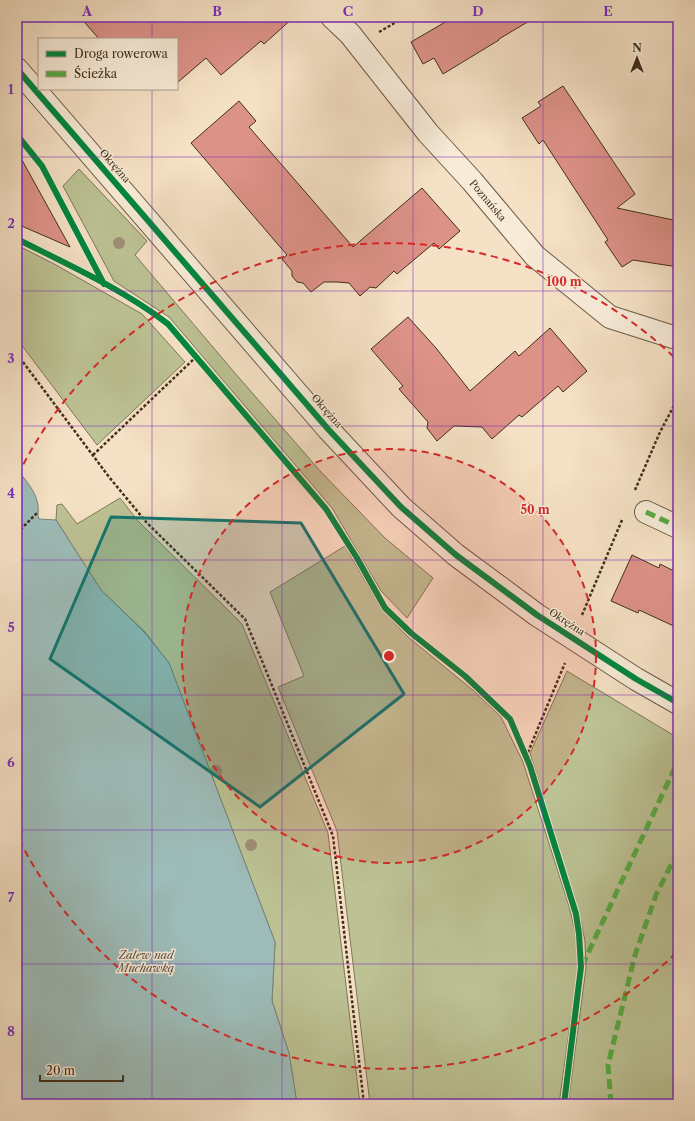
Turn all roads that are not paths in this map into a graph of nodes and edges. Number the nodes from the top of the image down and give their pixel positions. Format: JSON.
{"nodes":[{"id":1,"x":332,"y":17,"type":"edge"},
{"id":2,"x":17,"y":69,"type":"edge"},
{"id":3,"x":678,"y":338,"type":"edge"},
{"id":4,"x":646,"y":512,"type":"dead end"},
{"id":5,"x":678,"y":527,"type":"edge"},
{"id":6,"x":678,"y":703,"type":"edge"}],
"edges":[{"from":1,"to":3,"type":"street","name":"Poznańska"},
{"from":2,"to":6,"type":"street","name":"Okrężna"},
{"from":4,"to":5,"type":"street"}]}
